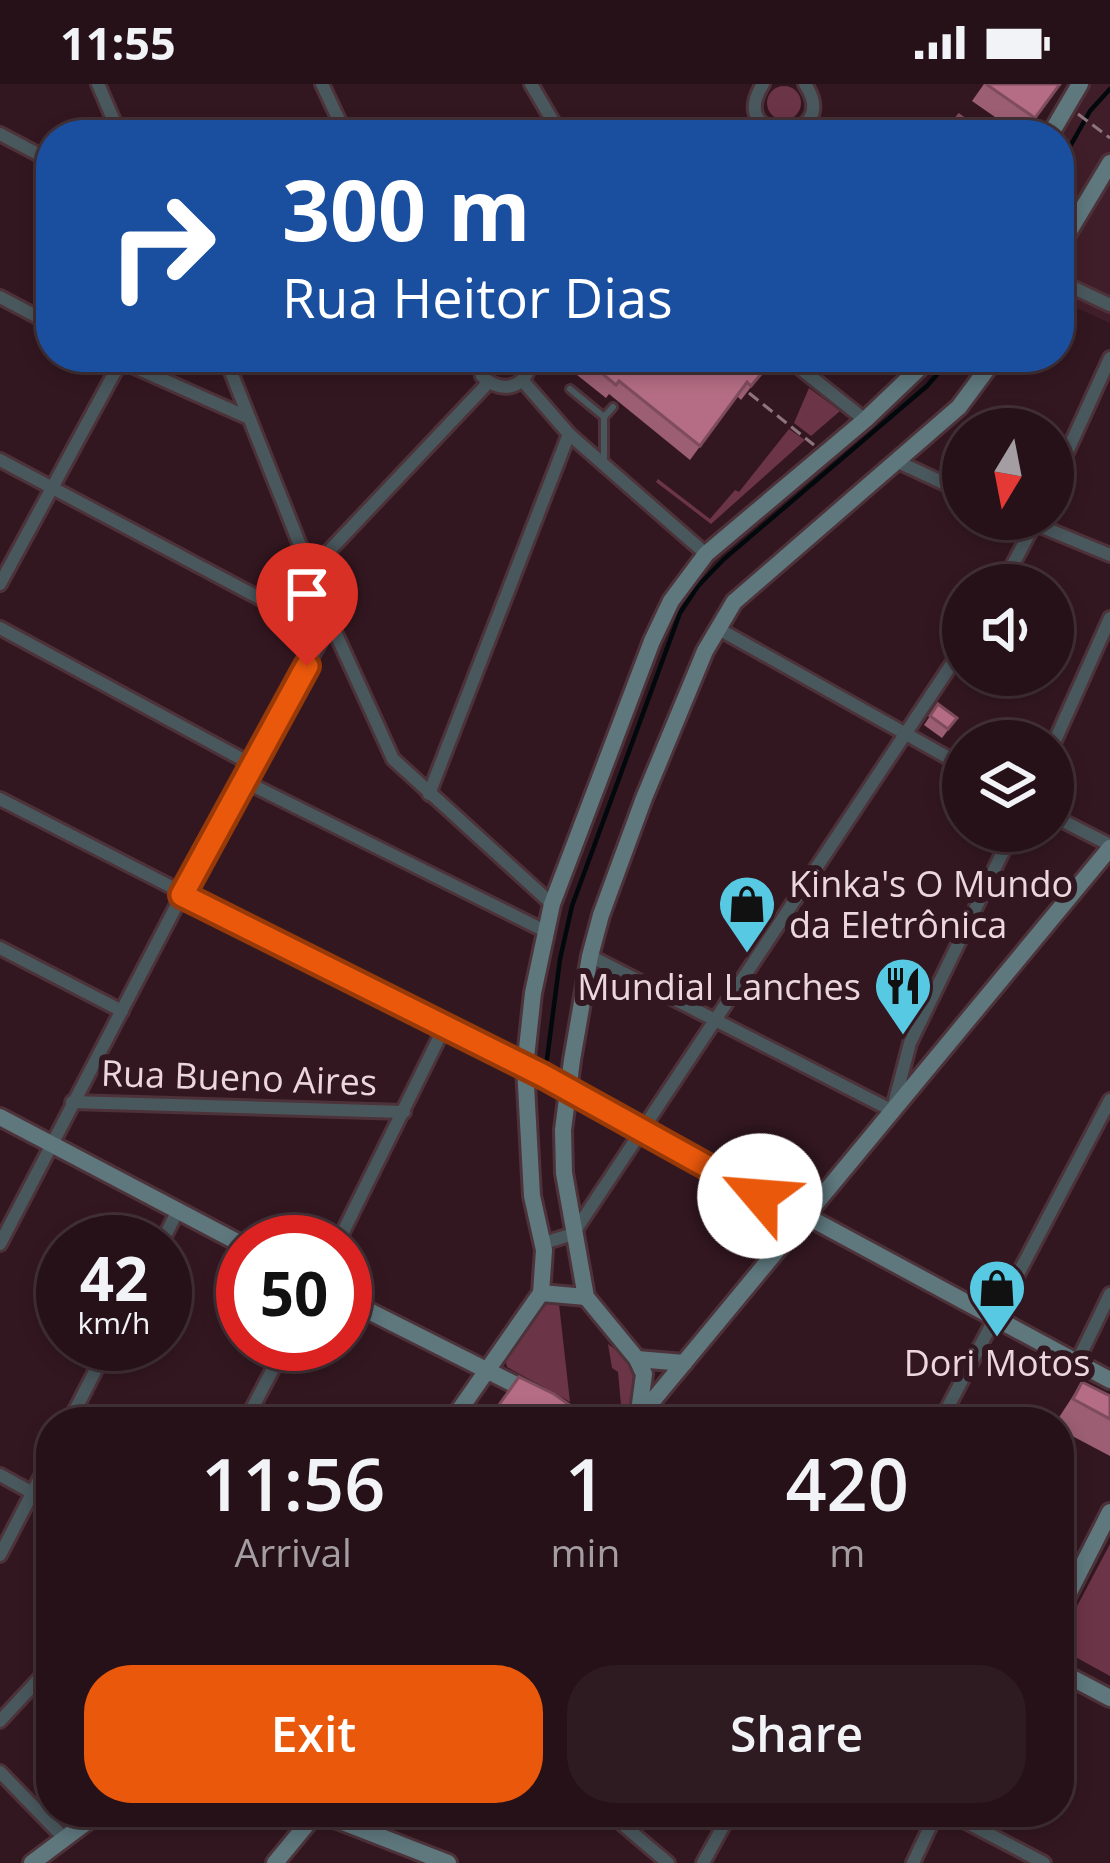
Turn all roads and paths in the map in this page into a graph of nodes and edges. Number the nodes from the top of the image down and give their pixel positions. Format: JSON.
{"nodes":[{"id":1,"x":98,"y":84,"type":"edge"},
{"id":2,"x":322,"y":84,"type":"edge"},
{"id":3,"x":531,"y":84,"type":"edge"},
{"id":4,"x":763,"y":84,"type":"edge"},
{"id":5,"x":805,"y":84,"type":"edge"},
{"id":6,"x":1080,"y":84,"type":"edge"},
{"id":7,"x":1081,"y":115,"type":"dead end"},
{"id":8,"x":114,"y":120,"type":"edge"},
{"id":9,"x":339,"y":120,"type":"edge"},
{"id":10,"x":552,"y":120,"type":"edge"},
{"id":11,"x":757,"y":120,"type":"edge"},
{"id":12,"x":809,"y":120,"type":"edge"},
{"id":13,"x":1059,"y":120,"type":"edge"},
{"id":14,"x":0,"y":134,"type":"edge"},
{"id":15,"x":1110,"y":138,"type":"edge"},
{"id":16,"x":36,"y":153,"type":"edge"},
{"id":17,"x":1110,"y":163,"type":"edge"},
{"id":18,"x":1074,"y":223,"type":"edge"},
{"id":19,"x":1074,"y":288,"type":"edge"},
{"id":20,"x":0,"y":297,"type":"edge"},
{"id":21,"x":1110,"y":305,"type":"edge"},
{"id":22,"x":36,"y":316,"type":"edge"},
{"id":23,"x":1110,"y":358,"type":"edge"},
{"id":24,"x":112,"y":372,"type":"edge"},
{"id":25,"x":150,"y":372,"type":"edge"},
{"id":26,"x":231,"y":372,"type":"edge"},
{"id":27,"x":482,"y":372,"type":"edge"},
{"id":28,"x":528,"y":372,"type":"edge"},
{"id":29,"x":805,"y":372,"type":"edge"},
{"id":30,"x":915,"y":372,"type":"edge"},
{"id":31,"x":985,"y":372,"type":"edge"},
{"id":32,"x":523,"y":381,"type":"junction"},
{"id":33,"x":488,"y":382,"type":"junction"},
{"id":34,"x":570,"y":389,"type":"dead end"},
{"id":35,"x":749,"y":393,"type":"edge"},
{"id":36,"x":613,"y":406,"type":"dead end"},
{"id":37,"x":604,"y":417,"type":"junction"},
{"id":38,"x":250,"y":418,"type":"junction"},
{"id":39,"x":865,"y":420,"type":"junction"},
{"id":40,"x":569,"y":434,"type":"junction"},
{"id":41,"x":1074,"y":437,"type":"edge"},
{"id":42,"x":808,"y":438,"type":"dead end"},
{"id":43,"x":0,"y":460,"type":"edge"},
{"id":44,"x":896,"y":461,"type":"junction"},
{"id":45,"x":604,"y":465,"type":"junction"},
{"id":46,"x":942,"y":482,"type":"edge"},
{"id":47,"x":51,"y":488,"type":"junction"},
{"id":48,"x":1074,"y":539,"type":"edge"},
{"id":49,"x":706,"y":554,"type":"junction"},
{"id":50,"x":1110,"y":555,"type":"edge"},
{"id":51,"x":311,"y":569,"type":"junction"},
{"id":52,"x":0,"y":584,"type":"edge"},
{"id":53,"x":1110,"y":619,"type":"edge"},
{"id":54,"x":0,"y":628,"type":"edge"},
{"id":55,"x":328,"y":628,"type":"junction"},
{"id":56,"x":717,"y":628,"type":"junction"},
{"id":57,"x":942,"y":677,"type":"edge"},
{"id":58,"x":1064,"y":720,"type":"edge"},
{"id":59,"x":904,"y":732,"type":"junction"},
{"id":60,"x":942,"y":754,"type":"edge"},
{"id":61,"x":251,"y":764,"type":"junction"},
{"id":62,"x":242,"y":780,"type":"junction"},
{"id":63,"x":429,"y":794,"type":"junction"},
{"id":64,"x":0,"y":799,"type":"edge"},
{"id":65,"x":1074,"y":827,"type":"edge"},
{"id":66,"x":1110,"y":847,"type":"edge"},
{"id":67,"x":1003,"y":852,"type":"edge"},
{"id":68,"x":182,"y":895,"type":"junction"},
{"id":69,"x":553,"y":904,"type":"junction"},
{"id":70,"x":545,"y":932,"type":"junction"},
{"id":71,"x":0,"y":948,"type":"edge"},
{"id":72,"x":590,"y":956,"type":"junction"},
{"id":73,"x":122,"y":1011,"type":"junction"},
{"id":74,"x":714,"y":1022,"type":"junction"},
{"id":75,"x":444,"y":1028,"type":"junction"},
{"id":76,"x":525,"y":1067,"type":"junction"},
{"id":77,"x":568,"y":1090,"type":"junction"},
{"id":78,"x":1110,"y":1100,"type":"edge"},
{"id":79,"x":72,"y":1102,"type":"junction"},
{"id":80,"x":892,"y":1108,"type":"junction"},
{"id":81,"x":404,"y":1112,"type":"junction"},
{"id":82,"x":0,"y":1117,"type":"edge"},
{"id":83,"x":643,"y":1131,"type":"junction"},
{"id":84,"x":51,"y":1143,"type":"junction"},
{"id":85,"x":178,"y":1210,"type":"junction"},
{"id":86,"x":176,"y":1215,"type":"edge"},
{"id":87,"x":352,"y":1215,"type":"edge"},
{"id":88,"x":808,"y":1217,"type":"junction"},
{"id":89,"x":216,"y":1230,"type":"edge"},
{"id":90,"x":572,"y":1234,"type":"junction"},
{"id":91,"x":544,"y":1243,"type":"junction"},
{"id":92,"x":0,"y":1244,"type":"edge"},
{"id":93,"x":542,"y":1293,"type":"junction"},
{"id":94,"x":1110,"y":1294,"type":"edge"},
{"id":95,"x":586,"y":1297,"type":"junction"},
{"id":96,"x":372,"y":1312,"type":"edge"},
{"id":97,"x":995,"y":1317,"type":"junction"},
{"id":98,"x":637,"y":1359,"type":"junction"},
{"id":99,"x":683,"y":1363,"type":"junction"},
{"id":100,"x":1077,"y":1363,"type":"junction"},
{"id":101,"x":488,"y":1370,"type":"junction"},
{"id":102,"x":95,"y":1371,"type":"edge"},
{"id":103,"x":272,"y":1371,"type":"edge"},
{"id":104,"x":1110,"y":1380,"type":"edge"},
{"id":105,"x":548,"y":1401,"type":"edge"},
{"id":106,"x":77,"y":1407,"type":"edge"},
{"id":107,"x":253,"y":1407,"type":"edge"},
{"id":108,"x":462,"y":1407,"type":"edge"},
{"id":109,"x":640,"y":1407,"type":"edge"},
{"id":110,"x":647,"y":1407,"type":"edge"},
{"id":111,"x":948,"y":1407,"type":"edge"},
{"id":112,"x":0,"y":1475,"type":"edge"},
{"id":113,"x":36,"y":1485,"type":"edge"},
{"id":114,"x":32,"y":1493,"type":"junction"},
{"id":115,"x":36,"y":1495,"type":"edge"},
{"id":116,"x":1110,"y":1512,"type":"edge"},
{"id":117,"x":0,"y":1555,"type":"edge"},
{"id":118,"x":1074,"y":1583,"type":"edge"},
{"id":119,"x":1074,"y":1679,"type":"edge"},
{"id":120,"x":36,"y":1682,"type":"edge"},
{"id":121,"x":1110,"y":1698,"type":"edge"},
{"id":122,"x":0,"y":1721,"type":"edge"},
{"id":123,"x":0,"y":1772,"type":"edge"},
{"id":124,"x":36,"y":1809,"type":"edge"},
{"id":125,"x":53,"y":1827,"type":"edge"},
{"id":126,"x":81,"y":1827,"type":"edge"},
{"id":127,"x":305,"y":1827,"type":"edge"},
{"id":128,"x":356,"y":1827,"type":"edge"},
{"id":129,"x":626,"y":1827,"type":"edge"},
{"id":130,"x":723,"y":1827,"type":"edge"},
{"id":131,"x":930,"y":1827,"type":"edge"},
{"id":132,"x":976,"y":1827,"type":"edge"},
{"id":133,"x":65,"y":1839,"type":"junction"},
{"id":134,"x":32,"y":1863,"type":"edge"},
{"id":135,"x":275,"y":1863,"type":"edge"},
{"id":136,"x":448,"y":1863,"type":"edge"},
{"id":137,"x":668,"y":1863,"type":"edge"},
{"id":138,"x":703,"y":1863,"type":"edge"},
{"id":139,"x":913,"y":1863,"type":"edge"},
{"id":140,"x":1044,"y":1863,"type":"edge"}],
"edges":[{"from":1,"to":8,"type":"street"},
{"from":2,"to":9,"type":"street"},
{"from":3,"to":10,"type":"street"},
{"from":4,"to":11,"type":"street"},
{"from":5,"to":12,"type":"street"},
{"from":6,"to":13,"type":"main road"},
{"from":7,"to":15,"type":"path"},
{"from":14,"to":16,"type":"street"},
{"from":17,"to":18,"type":"main road"},
{"from":19,"to":21,"type":"street"},
{"from":20,"to":22,"type":"street"},
{"from":23,"to":41,"type":"street"},
{"from":24,"to":47,"type":"street"},
{"from":25,"to":38,"type":"street"},
{"from":26,"to":38,"type":"street"},
{"from":27,"to":33,"type":"street"},
{"from":28,"to":32,"type":"street"},
{"from":29,"to":39,"type":"street"},
{"from":30,"to":39,"type":"main road"},
{"from":31,"to":44,"type":"main road"},
{"from":32,"to":33,"type":"street"},
{"from":32,"to":40,"type":"street"},
{"from":33,"to":51,"type":"street"},
{"from":34,"to":37,"type":"lane"},
{"from":35,"to":42,"type":"path"},
{"from":36,"to":37,"type":"lane"},
{"from":37,"to":45,"type":"lane"},
{"from":38,"to":51,"type":"street"},
{"from":39,"to":49,"type":"main road"},
{"from":40,"to":45,"type":"street"},
{"from":40,"to":63,"type":"street"},
{"from":43,"to":47,"type":"street"},
{"from":44,"to":46,"type":"street"},
{"from":44,"to":56,"type":"main road"},
{"from":45,"to":49,"type":"street"},
{"from":47,"to":52,"type":"street"},
{"from":47,"to":55,"type":"street"},
{"from":48,"to":50,"type":"street"},
{"from":49,"to":69,"type":"main road"},
{"from":51,"to":55,"type":"street"},
{"from":53,"to":58,"type":"street"},
{"from":54,"to":61,"type":"street"},
{"from":55,"to":61,"type":"street"},
{"from":55,"to":63,"type":"street"},
{"from":56,"to":59,"type":"street"},
{"from":56,"to":72,"type":"main road"},
{"from":57,"to":59,"type":"street"},
{"from":59,"to":60,"type":"street"},
{"from":59,"to":74,"type":"street"},
{"from":61,"to":62,"type":"street"},
{"from":62,"to":68,"type":"street"},
{"from":62,"to":70,"type":"street"},
{"from":63,"to":69,"type":"street"},
{"from":64,"to":68,"type":"street"},
{"from":65,"to":66,"type":"street"},
{"from":66,"to":80,"type":"main road"},
{"from":67,"to":80,"type":"street"},
{"from":68,"to":73,"type":"street"},
{"from":68,"to":75,"type":"street"},
{"from":69,"to":70,"type":"main road"},
{"from":70,"to":76,"type":"main road"},
{"from":71,"to":73,"type":"street"},
{"from":72,"to":74,"type":"street"},
{"from":72,"to":77,"type":"main road"},
{"from":73,"to":79,"type":"street"},
{"from":74,"to":80,"type":"street"},
{"from":74,"to":83,"type":"street"},
{"from":75,"to":76,"type":"street"},
{"from":75,"to":81,"type":"street"},
{"from":76,"to":77,"type":"street"},
{"from":76,"to":91,"type":"main road"},
{"from":77,"to":83,"type":"main road"},
{"from":77,"to":90,"type":"main road"},
{"from":78,"to":97,"type":"street"},
{"from":79,"to":81,"type":"street","name":"Rua Bueno Aires"},
{"from":79,"to":84,"type":"street"},
{"from":80,"to":88,"type":"main road"},
{"from":81,"to":87,"type":"street"},
{"from":82,"to":84,"type":"main road"},
{"from":83,"to":88,"type":"main road"},
{"from":83,"to":90,"type":"street"},
{"from":84,"to":85,"type":"main road"},
{"from":84,"to":92,"type":"street"},
{"from":85,"to":86,"type":"street"},
{"from":85,"to":89,"type":"main road"},
{"from":88,"to":97,"type":"main road"},
{"from":88,"to":99,"type":"main road"},
{"from":90,"to":91,"type":"street"},
{"from":90,"to":95,"type":"main road"},
{"from":91,"to":93,"type":"main road"},
{"from":93,"to":95,"type":"main road"},
{"from":93,"to":101,"type":"main road"},
{"from":94,"to":100,"type":"street"},
{"from":95,"to":98,"type":"main road"},
{"from":96,"to":101,"type":"main road"},
{"from":97,"to":100,"type":"main road"},
{"from":97,"to":111,"type":"street"},
{"from":98,"to":99,"type":"main road"},
{"from":98,"to":109,"type":"main road"},
{"from":99,"to":110,"type":"main road"},
{"from":100,"to":104,"type":"main road"},
{"from":101,"to":105,"type":"main road"},
{"from":101,"to":108,"type":"main road"},
{"from":102,"to":106,"type":"street"},
{"from":103,"to":107,"type":"street"},
{"from":112,"to":114,"type":"street"},
{"from":113,"to":114,"type":"street"},
{"from":114,"to":115,"type":"street"},
{"from":114,"to":117,"type":"street"},
{"from":116,"to":118,"type":"main road"},
{"from":119,"to":121,"type":"main road"},
{"from":120,"to":122,"type":"street"},
{"from":123,"to":124,"type":"street"},
{"from":125,"to":133,"type":"street"},
{"from":126,"to":133,"type":"main road"},
{"from":127,"to":135,"type":"main road"},
{"from":128,"to":136,"type":"main road"},
{"from":129,"to":137,"type":"street"},
{"from":130,"to":138,"type":"street"},
{"from":131,"to":139,"type":"street"},
{"from":132,"to":140,"type":"street"},
{"from":133,"to":134,"type":"main road"}]}
